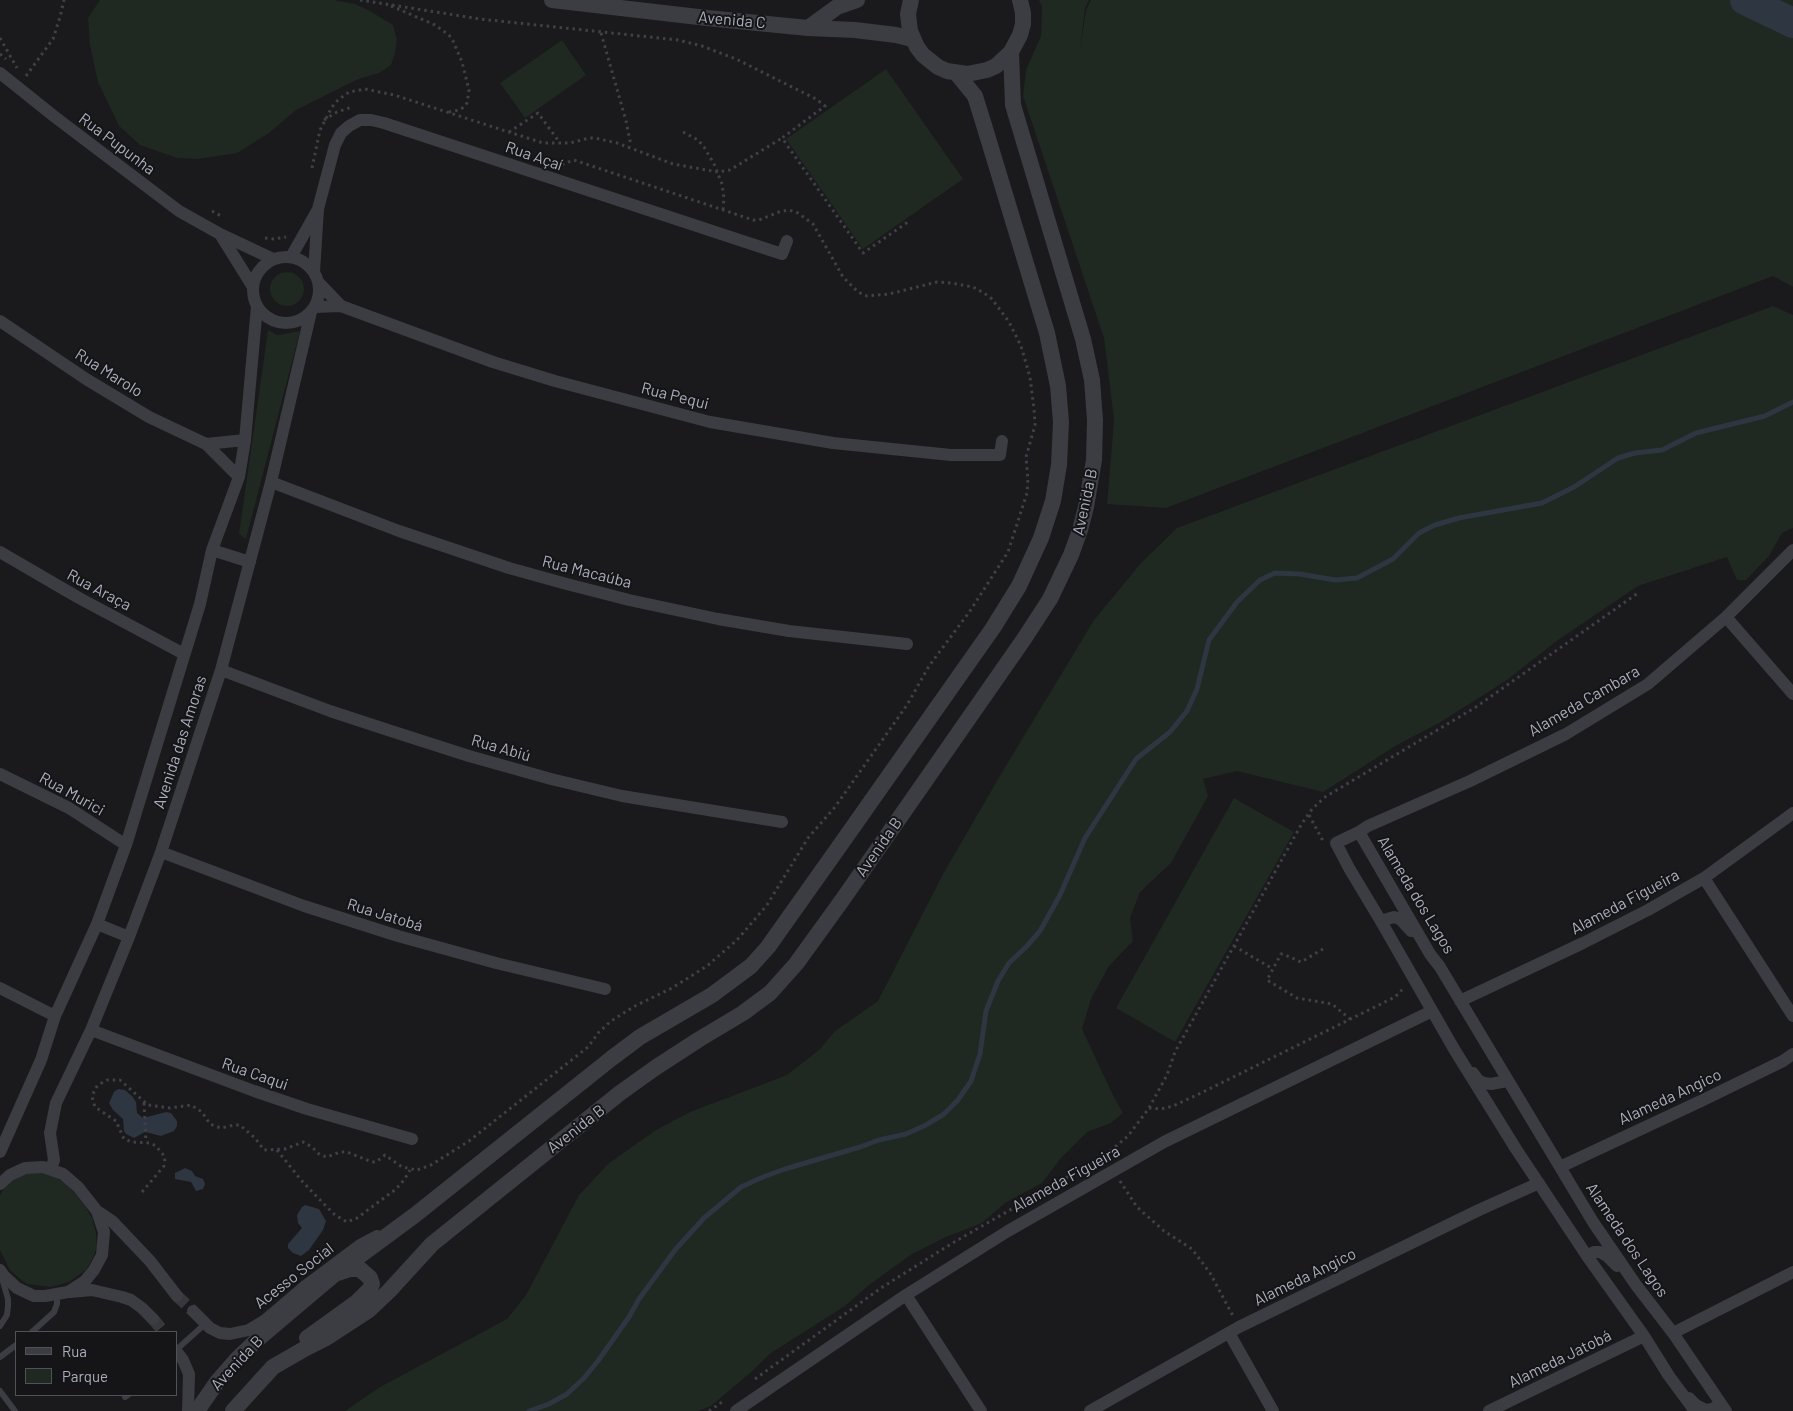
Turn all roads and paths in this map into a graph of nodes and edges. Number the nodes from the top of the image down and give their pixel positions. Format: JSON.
{"nodes":[{"id":1,"x":64,"y":0,"type":"edge"},
{"id":2,"x":360,"y":0,"type":"edge"},
{"id":3,"x":552,"y":0,"type":"edge"},
{"id":4,"x":857,"y":0,"type":"edge"},
{"id":5,"x":910,"y":0,"type":"edge"},
{"id":6,"x":1020,"y":0,"type":"edge"},
{"id":7,"x":385,"y":4,"type":"junction"},
{"id":8,"x":808,"y":28,"type":"junction"},
{"id":9,"x":601,"y":33,"type":"junction"},
{"id":10,"x":0,"y":38,"type":"edge"},
{"id":11,"x":912,"y":38,"type":"junction"},
{"id":12,"x":1012,"y":52,"type":"junction"},
{"id":13,"x":0,"y":54,"type":"edge"},
{"id":14,"x":18,"y":69,"type":"junction"},
{"id":15,"x":0,"y":73,"type":"edge"},
{"id":16,"x":957,"y":74,"type":"junction"},
{"id":17,"x":26,"y":76,"type":"junction"},
{"id":18,"x":34,"y":82,"type":"dead end"},
{"id":19,"x":358,"y":106,"type":"dead end"},
{"id":20,"x":446,"y":112,"type":"junction"},
{"id":21,"x":324,"y":120,"type":"junction"},
{"id":22,"x":509,"y":132,"type":"junction"},
{"id":23,"x":683,"y":132,"type":"dead end"},
{"id":24,"x":782,"y":138,"type":"junction"},
{"id":25,"x":560,"y":144,"type":"junction"},
{"id":26,"x":629,"y":147,"type":"junction"},
{"id":27,"x":555,"y":167,"type":"dead end"},
{"id":28,"x":718,"y":172,"type":"junction"},
{"id":29,"x":311,"y":174,"type":"dead end"},
{"id":30,"x":318,"y":209,"type":"junction"},
{"id":31,"x":209,"y":210,"type":"dead end"},
{"id":32,"x":722,"y":210,"type":"junction"},
{"id":33,"x":223,"y":218,"type":"dead end"},
{"id":34,"x":908,"y":222,"type":"dead end"},
{"id":35,"x":220,"y":234,"type":"junction"},
{"id":36,"x":289,"y":236,"type":"dead end"},
{"id":37,"x":263,"y":238,"type":"dead end"},
{"id":38,"x":787,"y":241,"type":"dead end"},
{"id":39,"x":291,"y":257,"type":"junction"},
{"id":40,"x":273,"y":259,"type":"junction"},
{"id":41,"x":316,"y":277,"type":"junction"},
{"id":42,"x":253,"y":288,"type":"junction"},
{"id":43,"x":257,"y":306,"type":"junction"},
{"id":44,"x":341,"y":306,"type":"junction"},
{"id":45,"x":313,"y":310,"type":"junction"},
{"id":46,"x":0,"y":321,"type":"edge"},
{"id":47,"x":245,"y":440,"type":"junction"},
{"id":48,"x":1002,"y":442,"type":"dead end"},
{"id":49,"x":206,"y":444,"type":"junction"},
{"id":50,"x":239,"y":477,"type":"junction"},
{"id":51,"x":271,"y":482,"type":"junction"},
{"id":52,"x":212,"y":550,"type":"junction"},
{"id":53,"x":1793,"y":550,"type":"edge"},
{"id":54,"x":0,"y":552,"type":"edge"},
{"id":55,"x":250,"y":562,"type":"junction"},
{"id":56,"x":1638,"y":594,"type":"dead end"},
{"id":57,"x":1726,"y":617,"type":"junction"},
{"id":58,"x":907,"y":644,"type":"dead end"},
{"id":59,"x":184,"y":654,"type":"junction"},
{"id":60,"x":221,"y":670,"type":"junction"},
{"id":61,"x":1793,"y":694,"type":"edge"},
{"id":62,"x":0,"y":774,"type":"edge"},
{"id":63,"x":1793,"y":813,"type":"edge"},
{"id":64,"x":1309,"y":815,"type":"junction"},
{"id":65,"x":782,"y":822,"type":"dead end"},
{"id":66,"x":1359,"y":832,"type":"junction"},
{"id":67,"x":126,"y":844,"type":"junction"},
{"id":68,"x":1327,"y":849,"type":"dead end"},
{"id":69,"x":161,"y":852,"type":"junction"},
{"id":70,"x":1704,"y":878,"type":"junction"},
{"id":71,"x":1382,"y":922,"type":"junction"},
{"id":72,"x":97,"y":924,"type":"junction"},
{"id":73,"x":130,"y":937,"type":"junction"},
{"id":74,"x":1234,"y":946,"type":"junction"},
{"id":75,"x":1323,"y":949,"type":"dead end"},
{"id":76,"x":1430,"y":954,"type":"junction"},
{"id":77,"x":1273,"y":969,"type":"junction"},
{"id":78,"x":1402,"y":985,"type":"dead end"},
{"id":79,"x":0,"y":988,"type":"edge"},
{"id":80,"x":605,"y":989,"type":"dead end"},
{"id":81,"x":1460,"y":1000,"type":"junction"},
{"id":82,"x":1432,"y":1011,"type":"junction"},
{"id":83,"x":55,"y":1016,"type":"junction"},
{"id":84,"x":1793,"y":1016,"type":"edge"},
{"id":85,"x":1350,"y":1019,"type":"junction"},
{"id":86,"x":91,"y":1030,"type":"junction"},
{"id":87,"x":1454,"y":1049,"type":"junction"},
{"id":88,"x":1793,"y":1054,"type":"edge"},
{"id":89,"x":1507,"y":1081,"type":"junction"},
{"id":90,"x":144,"y":1103,"type":"junction"},
{"id":91,"x":1149,"y":1108,"type":"junction"},
{"id":92,"x":412,"y":1140,"type":"dead end"},
{"id":93,"x":146,"y":1142,"type":"junction"},
{"id":94,"x":277,"y":1150,"type":"junction"},
{"id":95,"x":0,"y":1152,"type":"edge"},
{"id":96,"x":1560,"y":1167,"type":"junction"},
{"id":97,"x":52,"y":1169,"type":"junction"},
{"id":98,"x":410,"y":1170,"type":"junction"},
{"id":99,"x":1114,"y":1171,"type":"junction"},
{"id":100,"x":1539,"y":1183,"type":"junction"},
{"id":101,"x":0,"y":1184,"type":"edge"},
{"id":102,"x":142,"y":1192,"type":"dead end"},
{"id":103,"x":97,"y":1211,"type":"junction"},
{"id":104,"x":415,"y":1215,"type":"junction"},
{"id":105,"x":1587,"y":1256,"type":"junction"},
{"id":106,"x":0,"y":1271,"type":"edge"},
{"id":107,"x":1793,"y":1272,"type":"edge"},
{"id":108,"x":335,"y":1274,"type":"junction"},
{"id":109,"x":1636,"y":1285,"type":"junction"},
{"id":110,"x":304,"y":1287,"type":"junction"},
{"id":111,"x":63,"y":1293,"type":"junction"},
{"id":112,"x":906,"y":1295,"type":"junction"},
{"id":113,"x":177,"y":1296,"type":"tunnel mouth"},
{"id":114,"x":192,"y":1311,"type":"tunnel mouth"},
{"id":115,"x":153,"y":1319,"type":"tunnel mouth"},
{"id":116,"x":205,"y":1324,"type":"junction"},
{"id":117,"x":0,"y":1326,"type":"edge"},
{"id":118,"x":1234,"y":1330,"type":"junction"},
{"id":119,"x":33,"y":1331,"type":"edge"},
{"id":120,"x":1673,"y":1333,"type":"junction"},
{"id":121,"x":1644,"y":1336,"type":"junction"},
{"id":122,"x":15,"y":1346,"type":"edge"},
{"id":123,"x":178,"y":1349,"type":"edge"},
{"id":124,"x":178,"y":1354,"type":"edge"},
{"id":125,"x":0,"y":1357,"type":"edge"},
{"id":126,"x":273,"y":1367,"type":"junction"},
{"id":127,"x":1669,"y":1376,"type":"junction"},
{"id":128,"x":748,"y":1383,"type":"dead end"},
{"id":129,"x":0,"y":1391,"type":"edge"},
{"id":130,"x":733,"y":1394,"type":"dead end"},
{"id":131,"x":1723,"y":1408,"type":"edge"},
{"id":132,"x":15,"y":1411,"type":"edge"},
{"id":133,"x":188,"y":1411,"type":"edge"},
{"id":134,"x":197,"y":1411,"type":"edge"},
{"id":135,"x":233,"y":1411,"type":"edge"},
{"id":136,"x":709,"y":1411,"type":"edge"},
{"id":137,"x":736,"y":1411,"type":"edge"},
{"id":138,"x":980,"y":1411,"type":"edge"},
{"id":139,"x":1090,"y":1411,"type":"edge"},
{"id":140,"x":1273,"y":1411,"type":"edge"},
{"id":141,"x":1489,"y":1411,"type":"edge"},
{"id":142,"x":1694,"y":1411,"type":"edge"}],
"edges":[{"from":1,"to":17,"type":"path"},
{"from":2,"to":7,"type":"path"},
{"from":3,"to":8,"type":"street","name":"Avenida C"},
{"from":4,"to":8,"type":"street"},
{"from":5,"to":11,"type":"street"},
{"from":6,"to":12,"type":"street"},
{"from":7,"to":9,"type":"path"},
{"from":7,"to":20,"type":"path"},
{"from":8,"to":11,"type":"street","name":"Avenida C"},
{"from":9,"to":24,"type":"path"},
{"from":9,"to":26,"type":"path"},
{"from":10,"to":14,"type":"path"},
{"from":11,"to":16,"type":"street"},
{"from":12,"to":16,"type":"street"},
{"from":12,"to":126,"type":"street","name":"Avenida B"},
{"from":13,"to":14,"type":"path"},
{"from":14,"to":17,"type":"path"},
{"from":15,"to":35,"type":"street","name":"Rua Pupunha"},
{"from":16,"to":104,"type":"street","name":"Avenida B"},
{"from":17,"to":18,"type":"path"},
{"from":19,"to":21,"type":"path"},
{"from":20,"to":21,"type":"path"},
{"from":20,"to":22,"type":"path"},
{"from":21,"to":29,"type":"path"},
{"from":22,"to":25,"type":"path"},
{"from":22,"to":25,"type":"path"},
{"from":23,"to":28,"type":"path"},
{"from":24,"to":28,"type":"path"},
{"from":24,"to":34,"type":"path"},
{"from":25,"to":26,"type":"path"},
{"from":26,"to":28,"type":"path"},
{"from":27,"to":32,"type":"path"},
{"from":28,"to":32,"type":"path"},
{"from":30,"to":38,"type":"street","name":"Rua Açaí"},
{"from":30,"to":39,"type":"street","name":"Rua Açaí"},
{"from":30,"to":41,"type":"street","name":"Rua Açaí"},
{"from":31,"to":33,"type":"path"},
{"from":32,"to":98,"type":"path"},
{"from":35,"to":40,"type":"street","name":"Rua Pupunha"},
{"from":35,"to":42,"type":"street","name":"Rua Pupunha"},
{"from":36,"to":37,"type":"path"},
{"from":39,"to":40,"type":"street"},
{"from":39,"to":41,"type":"street"},
{"from":40,"to":42,"type":"street"},
{"from":41,"to":44,"type":"street","name":"Rua Pequi"},
{"from":41,"to":45,"type":"street"},
{"from":42,"to":43,"type":"street"},
{"from":43,"to":45,"type":"street"},
{"from":43,"to":47,"type":"street","name":"Avenida das Amoras"},
{"from":44,"to":45,"type":"street","name":"Rua Pequi"},
{"from":44,"to":48,"type":"street","name":"Rua Pequi"},
{"from":45,"to":51,"type":"street","name":"Avenida das Amoras"},
{"from":46,"to":49,"type":"street","name":"Rua Marolo"},
{"from":47,"to":49,"type":"street"},
{"from":47,"to":50,"type":"street","name":"Avenida das Amoras"},
{"from":49,"to":50,"type":"street","name":"Rua Marolo"},
{"from":50,"to":52,"type":"street","name":"Avenida das Amoras"},
{"from":51,"to":55,"type":"street","name":"Avenida das Amoras"},
{"from":51,"to":58,"type":"street","name":"Rua Macaúba"},
{"from":52,"to":55,"type":"street"},
{"from":52,"to":59,"type":"street","name":"Avenida das Amoras"},
{"from":53,"to":57,"type":"street","name":"Alameda Cambara"},
{"from":54,"to":59,"type":"street","name":"Rua Araça"},
{"from":55,"to":60,"type":"street","name":"Avenida das Amoras"},
{"from":56,"to":64,"type":"path"},
{"from":57,"to":61,"type":"street"},
{"from":57,"to":66,"type":"street","name":"Alameda Cambara"},
{"from":59,"to":67,"type":"street","name":"Avenida das Amoras"},
{"from":60,"to":65,"type":"street","name":"Rua Abiú"},
{"from":60,"to":69,"type":"street","name":"Avenida das Amoras"},
{"from":62,"to":67,"type":"street","name":"Rua Murici"},
{"from":63,"to":70,"type":"street","name":"Alameda Figueira"},
{"from":64,"to":68,"type":"path"},
{"from":64,"to":74,"type":"path"},
{"from":66,"to":71,"type":"street","name":"Alameda dos Lagos"},
{"from":66,"to":76,"type":"street","name":"Alameda dos Lagos"},
{"from":67,"to":72,"type":"street","name":"Avenida das Amoras"},
{"from":69,"to":73,"type":"street","name":"Avenida das Amoras"},
{"from":69,"to":80,"type":"street","name":"Rua Jatobá"},
{"from":70,"to":81,"type":"street","name":"Alameda Figueira"},
{"from":70,"to":84,"type":"street"},
{"from":71,"to":76,"type":"street"},
{"from":71,"to":82,"type":"street","name":"Alameda dos Lagos"},
{"from":72,"to":73,"type":"street"},
{"from":72,"to":83,"type":"street","name":"Avenida das Amoras"},
{"from":73,"to":86,"type":"street","name":"Avenida das Amoras"},
{"from":74,"to":77,"type":"path"},
{"from":74,"to":91,"type":"path"},
{"from":75,"to":77,"type":"path"},
{"from":76,"to":81,"type":"street","name":"Alameda dos Lagos"},
{"from":77,"to":85,"type":"path"},
{"from":78,"to":85,"type":"path"},
{"from":79,"to":83,"type":"street"},
{"from":81,"to":89,"type":"street","name":"Alameda dos Lagos"},
{"from":82,"to":87,"type":"street","name":"Alameda dos Lagos"},
{"from":82,"to":99,"type":"street","name":"Alameda Figueira"},
{"from":83,"to":95,"type":"street","name":"Avenida das Amoras"},
{"from":85,"to":91,"type":"path"},
{"from":86,"to":92,"type":"street","name":"Rua Caqui"},
{"from":86,"to":97,"type":"street","name":"Avenida das Amoras"},
{"from":87,"to":89,"type":"street"},
{"from":87,"to":100,"type":"street","name":"Alameda dos Lagos"},
{"from":88,"to":96,"type":"street","name":"Alameda Angico"},
{"from":89,"to":96,"type":"street","name":"Alameda dos Lagos"},
{"from":90,"to":93,"type":"path"},
{"from":90,"to":93,"type":"path"},
{"from":90,"to":94,"type":"path"},
{"from":91,"to":128,"type":"path"},
{"from":93,"to":102,"type":"path"},
{"from":94,"to":98,"type":"path"},
{"from":94,"to":98,"type":"path"},
{"from":96,"to":109,"type":"street","name":"Alameda dos Lagos"},
{"from":97,"to":101,"type":"street"},
{"from":97,"to":103,"type":"street"},
{"from":99,"to":112,"type":"street","name":"Alameda Figueira"},
{"from":99,"to":118,"type":"path"},
{"from":100,"to":105,"type":"street","name":"Alameda dos Lagos"},
{"from":100,"to":118,"type":"street","name":"Alameda Angico"},
{"from":103,"to":111,"type":"street"},
{"from":103,"to":113,"type":"street"},
{"from":104,"to":108,"type":"street","name":"Avenida B"},
{"from":104,"to":110,"type":"street","name":"Acesso Social"},
{"from":105,"to":109,"type":"street"},
{"from":105,"to":121,"type":"street","name":"Alameda dos Lagos"},
{"from":106,"to":111,"type":"street"},
{"from":106,"to":117,"type":"lane"},
{"from":107,"to":120,"type":"street"},
{"from":108,"to":110,"type":"street"},
{"from":108,"to":126,"type":"street"},
{"from":108,"to":134,"type":"street","name":"Avenida B"},
{"from":109,"to":120,"type":"street","name":"Alameda dos Lagos"},
{"from":110,"to":116,"type":"street","name":"Acesso Social"},
{"from":111,"to":115,"type":"street"},
{"from":111,"to":119,"type":"lane"},
{"from":112,"to":137,"type":"street","name":"Alameda Figueira"},
{"from":112,"to":138,"type":"street"},
{"from":114,"to":116,"type":"street","name":"Acesso Social"},
{"from":116,"to":123,"type":"lane"},
{"from":118,"to":139,"type":"street","name":"Alameda Angico"},
{"from":118,"to":140,"type":"street"},
{"from":120,"to":131,"type":"street","name":"Alameda dos Lagos"},
{"from":121,"to":127,"type":"street","name":"Alameda dos Lagos"},
{"from":121,"to":141,"type":"street","name":"Alameda Jatobá"},
{"from":122,"to":125,"type":"lane"},
{"from":124,"to":133,"type":"street"},
{"from":126,"to":135,"type":"street","name":"Avenida B"},
{"from":127,"to":131,"type":"street"},
{"from":127,"to":142,"type":"street","name":"Alameda dos Lagos"},
{"from":129,"to":132,"type":"lane"},
{"from":130,"to":136,"type":"path"}]}
